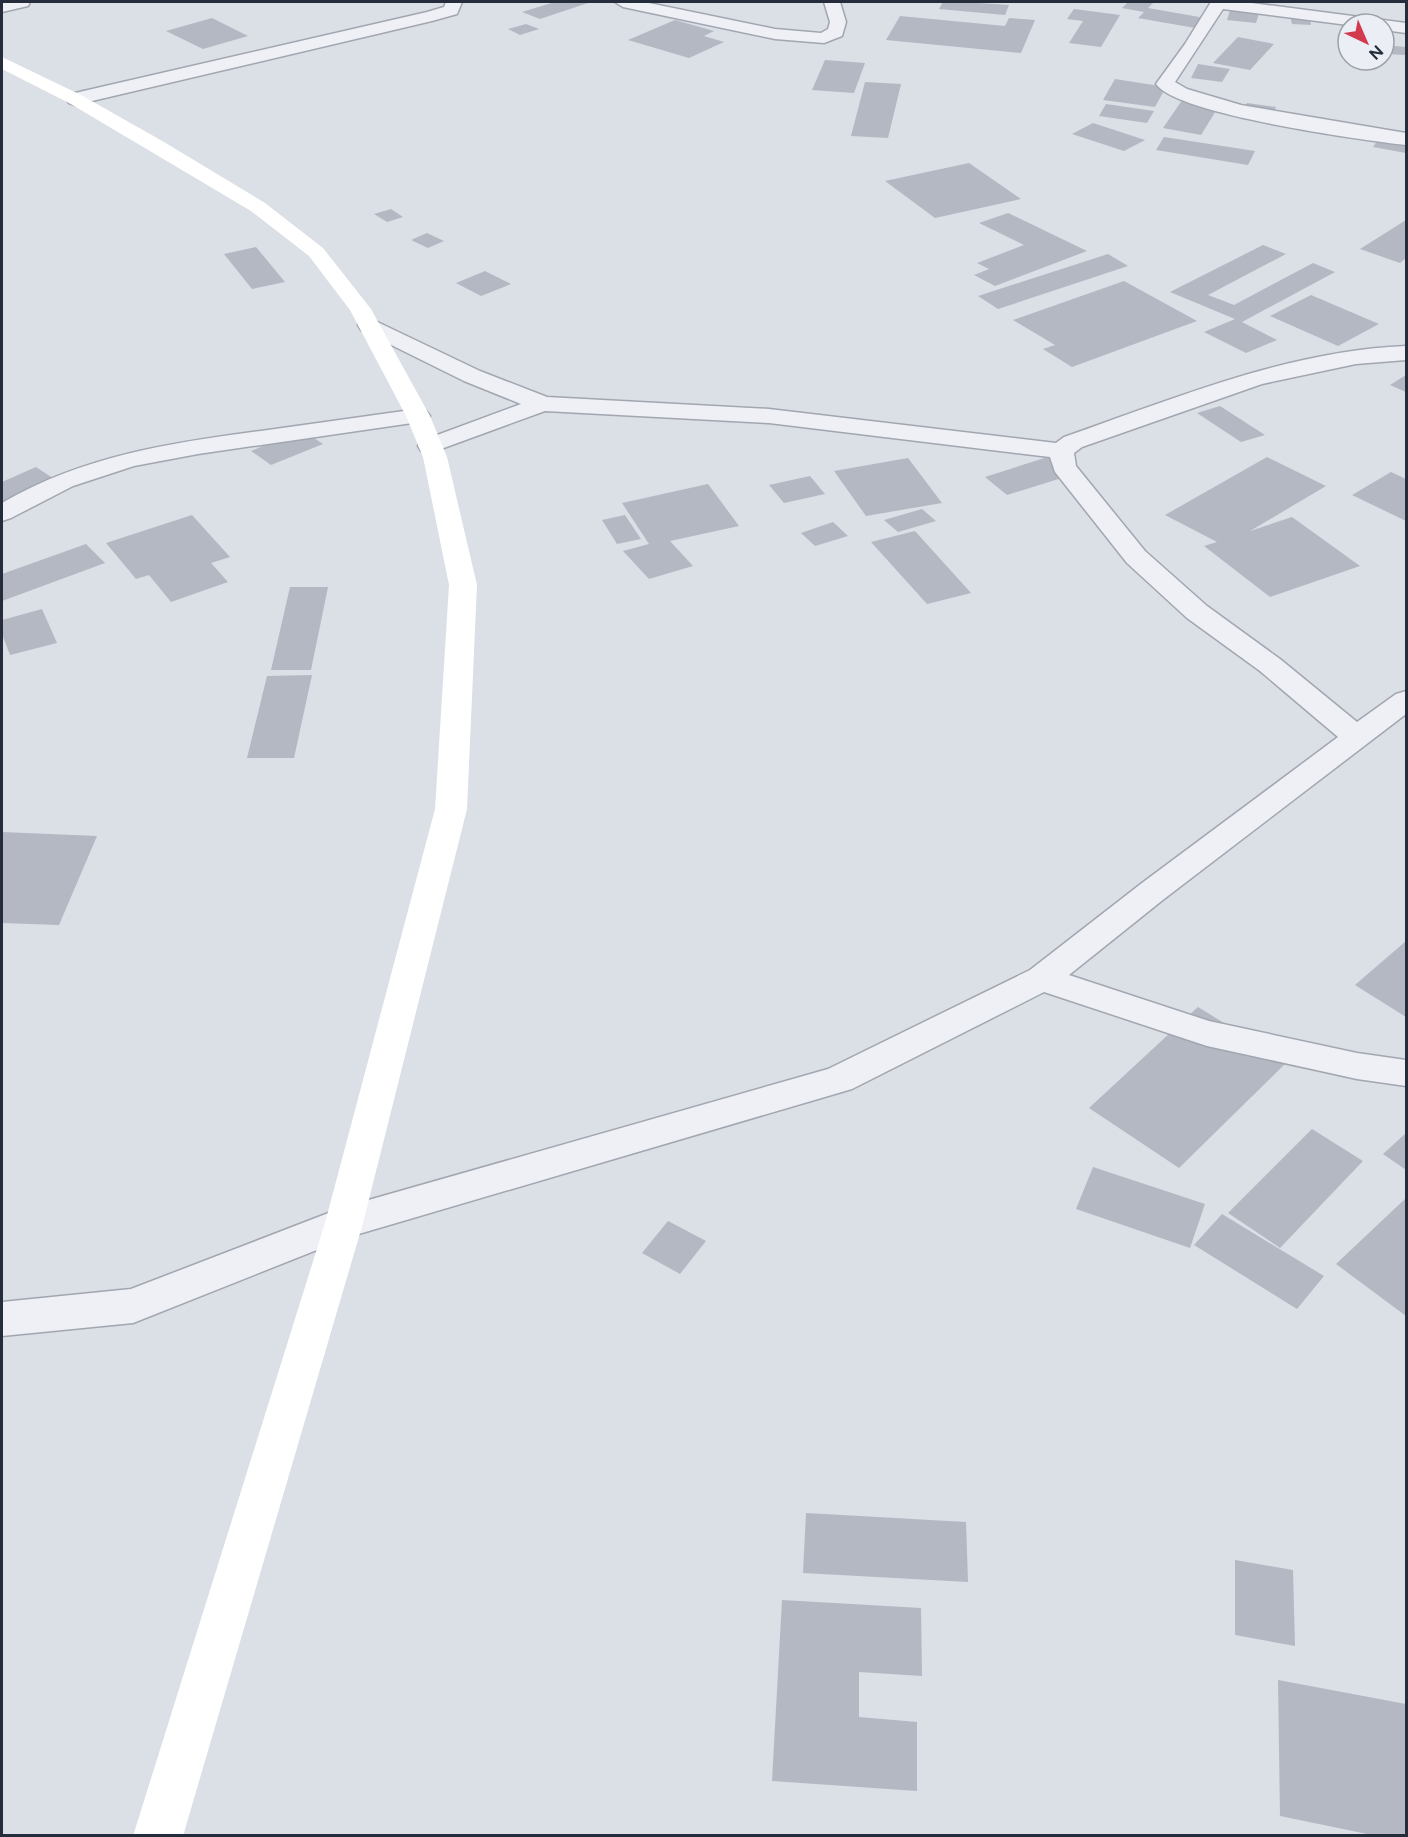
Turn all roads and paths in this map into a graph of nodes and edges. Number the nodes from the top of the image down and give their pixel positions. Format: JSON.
{"nodes":[{"id":1,"x":22,"y":2,"type":"edge"},
{"id":2,"x":454,"y":2,"type":"edge"},
{"id":3,"x":623,"y":2,"type":"edge"},
{"id":4,"x":832,"y":2,"type":"edge"},
{"id":5,"x":1218,"y":2,"type":"edge"},
{"id":6,"x":2,"y":7,"type":"edge"},
{"id":7,"x":1336,"y":19,"type":"edge"},
{"id":8,"x":2,"y":62,"type":"edge"},
{"id":9,"x":75,"y":99,"type":"junction"},
{"id":10,"x":1407,"y":139,"type":"edge"},
{"id":11,"x":369,"y":325,"type":"junction"},
{"id":12,"x":1407,"y":353,"type":"edge"},
{"id":13,"x":543,"y":404,"type":"junction"},
{"id":14,"x":418,"y":416,"type":"junction"},
{"id":15,"x":430,"y":446,"type":"junction"},
{"id":16,"x":1061,"y":451,"type":"junction"},
{"id":17,"x":2,"y":513,"type":"edge"},
{"id":18,"x":1407,"y":700,"type":"edge"},
{"id":19,"x":1357,"y":737,"type":"junction"},
{"id":20,"x":1042,"y":979,"type":"junction"},
{"id":21,"x":1407,"y":1073,"type":"edge"},
{"id":22,"x":344,"y":1223,"type":"junction"},
{"id":23,"x":2,"y":1319,"type":"edge"},
{"id":24,"x":158,"y":1836,"type":"edge"}],
"edges":[{"from":1,"to":6,"type":"street"},
{"from":2,"to":9,"type":"street"},
{"from":3,"to":4,"type":"street"},
{"from":5,"to":7,"type":"street"},
{"from":5,"to":10,"type":"street"},
{"from":8,"to":9,"type":"main road"},
{"from":9,"to":11,"type":"main road"},
{"from":11,"to":13,"type":"street"},
{"from":11,"to":14,"type":"main road"},
{"from":12,"to":16,"type":"street"},
{"from":13,"to":15,"type":"street"},
{"from":13,"to":16,"type":"street"},
{"from":14,"to":15,"type":"main road"},
{"from":14,"to":17,"type":"street"},
{"from":15,"to":22,"type":"main road"},
{"from":16,"to":19,"type":"street"},
{"from":18,"to":19,"type":"street"},
{"from":19,"to":20,"type":"street"},
{"from":20,"to":21,"type":"street"},
{"from":20,"to":22,"type":"street"},
{"from":22,"to":23,"type":"street"},
{"from":22,"to":24,"type":"main road"}]}
